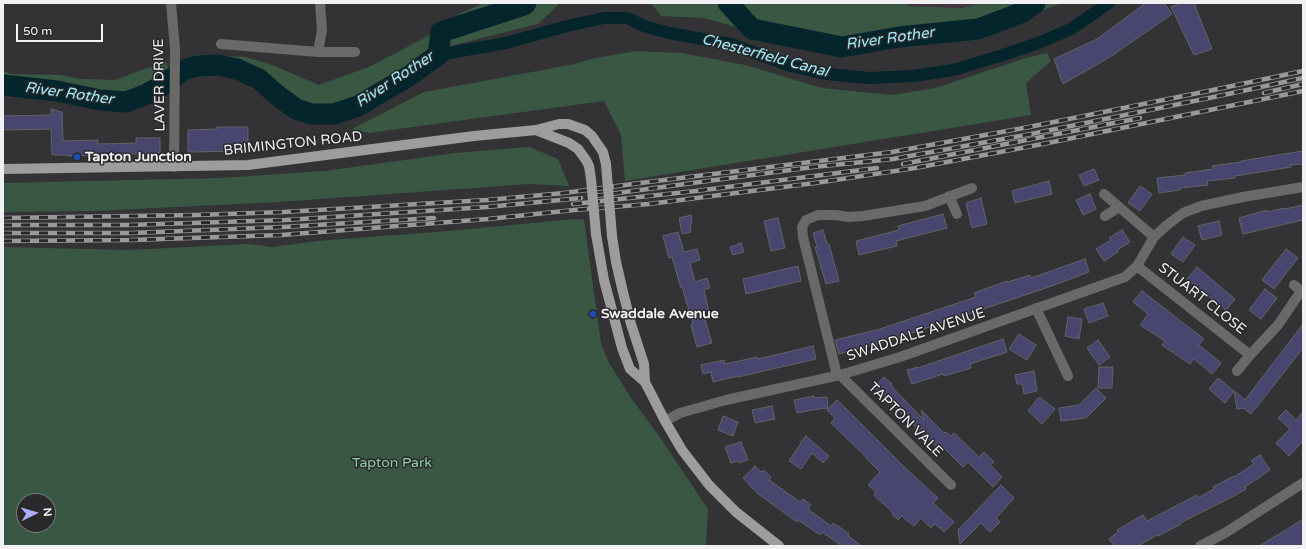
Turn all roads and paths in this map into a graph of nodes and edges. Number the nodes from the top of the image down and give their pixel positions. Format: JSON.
{"nodes":[{"id":1,"x":171,"y":3,"type":"edge"},
{"id":2,"x":320,"y":3,"type":"edge"},
{"id":3,"x":221,"y":44,"type":"dead end"},
{"id":4,"x":318,"y":52,"type":"junction"},
{"id":5,"x":355,"y":52,"type":"dead end"},
{"id":6,"x":536,"y":130,"type":"junction"},
{"id":7,"x":174,"y":167,"type":"junction"},
{"id":8,"x":3,"y":170,"type":"edge"},
{"id":9,"x":1303,"y":187,"type":"edge"},
{"id":10,"x":972,"y":188,"type":"dead end"},
{"id":11,"x":1104,"y":194,"type":"dead end"},
{"id":12,"x":949,"y":196,"type":"junction"},
{"id":13,"x":1120,"y":207,"type":"junction"},
{"id":14,"x":957,"y":214,"type":"dead end"},
{"id":15,"x":1105,"y":216,"type":"dead end"},
{"id":16,"x":1154,"y":237,"type":"junction"},
{"id":17,"x":1137,"y":266,"type":"junction"},
{"id":18,"x":1294,"y":285,"type":"dead end"},
{"id":19,"x":1036,"y":308,"type":"junction"},
{"id":20,"x":1250,"y":355,"type":"junction"},
{"id":21,"x":1238,"y":371,"type":"dead end"},
{"id":22,"x":838,"y":375,"type":"junction"},
{"id":23,"x":1068,"y":376,"type":"dead end"},
{"id":24,"x":646,"y":382,"type":"junction"},
{"id":25,"x":665,"y":421,"type":"junction"},
{"id":26,"x":1303,"y":483,"type":"edge"},
{"id":27,"x":951,"y":485,"type":"dead end"},
{"id":28,"x":779,"y":546,"type":"edge"},
{"id":29,"x":1200,"y":546,"type":"edge"}],
"edges":[{"from":1,"to":7,"type":"street","name":"LAVER DRIVE"},
{"from":2,"to":4,"type":"street"},
{"from":3,"to":4,"type":"street"},
{"from":4,"to":5,"type":"street"},
{"from":6,"to":7,"type":"main road","name":"BRIMINGTON ROAD"},
{"from":6,"to":24,"type":"main road","name":"BRIMINGTON ROAD","bridge":true},
{"from":6,"to":24,"type":"main road","name":"BRIMINGTON ROAD","bridge":true},
{"from":7,"to":8,"type":"main road","name":"BRIMINGTON ROAD"},
{"from":9,"to":16,"type":"street","name":"SWADDALE AVENUE"},
{"from":10,"to":12,"type":"street"},
{"from":11,"to":13,"type":"street"},
{"from":12,"to":14,"type":"street"},
{"from":12,"to":22,"type":"street"},
{"from":13,"to":15,"type":"street"},
{"from":13,"to":16,"type":"street"},
{"from":16,"to":17,"type":"street","name":"SWADDALE AVENUE"},
{"from":17,"to":19,"type":"street","name":"SWADDALE AVENUE"},
{"from":17,"to":20,"type":"street","name":"STUART CLOSE"},
{"from":18,"to":20,"type":"street","name":"STUART CLOSE"},
{"from":19,"to":22,"type":"street","name":"SWADDALE AVENUE"},
{"from":19,"to":23,"type":"street"},
{"from":20,"to":21,"type":"street","name":"STUART CLOSE"},
{"from":22,"to":25,"type":"street","name":"SWADDALE AVENUE"},
{"from":22,"to":27,"type":"street","name":"TAPTON VALE"},
{"from":24,"to":25,"type":"main road","name":"BRIMINGTON ROAD"},
{"from":25,"to":28,"type":"main road","name":"BRIMINGTON ROAD"},
{"from":26,"to":29,"type":"street"}]}
